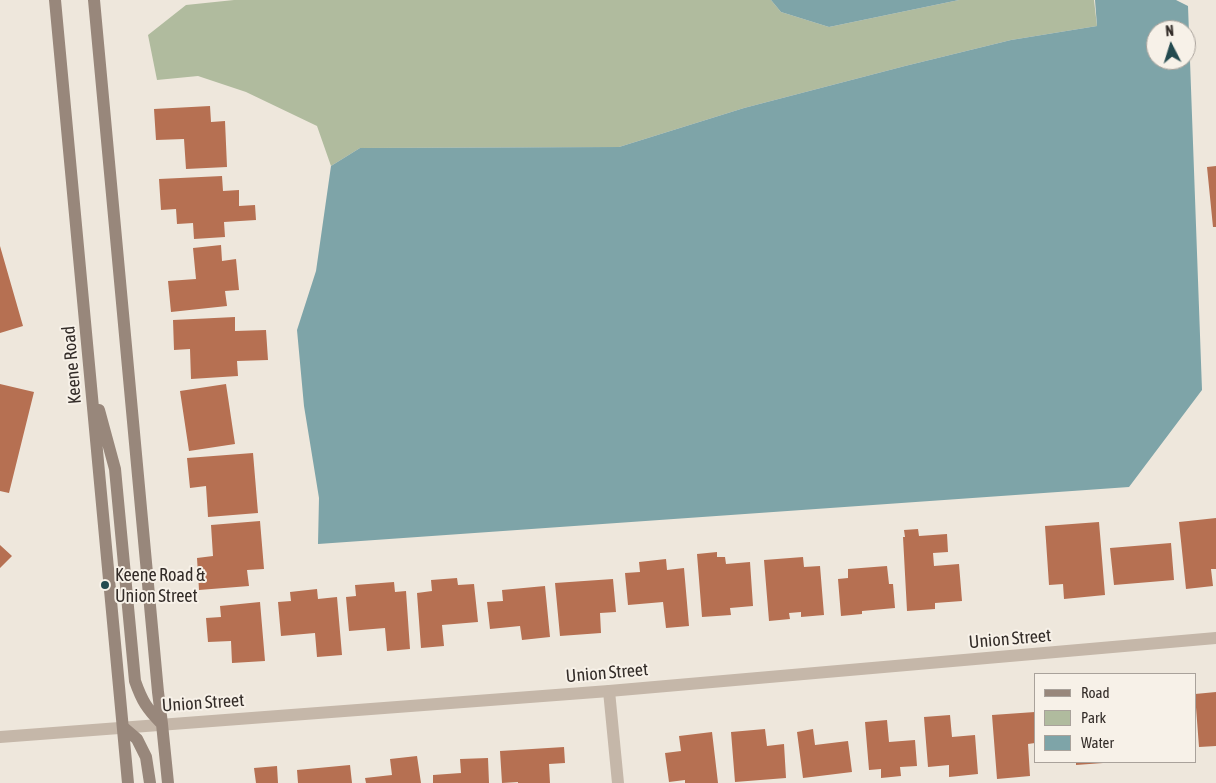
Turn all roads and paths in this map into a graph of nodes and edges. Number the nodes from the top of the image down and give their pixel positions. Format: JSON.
{"nodes":[{"id":1,"x":55,"y":0,"type":"edge"},
{"id":2,"x":94,"y":0,"type":"edge"},
{"id":3,"x":90,"y":374,"type":"junction"},
{"id":4,"x":1216,"y":638,"type":"edge"},
{"id":5,"x":609,"y":691,"type":"junction"},
{"id":6,"x":162,"y":724,"type":"junction"},
{"id":7,"x":123,"y":727,"type":"junction"},
{"id":8,"x":0,"y":736,"type":"edge"},
{"id":9,"x":128,"y":783,"type":"edge"},
{"id":10,"x":150,"y":783,"type":"edge"},
{"id":11,"x":168,"y":783,"type":"edge"},
{"id":12,"x":618,"y":783,"type":"edge"}],
"edges":[{"from":1,"to":3,"type":"main road","name":"Keene Road"},
{"from":2,"to":6,"type":"main road"},
{"from":3,"to":6,"type":"main road"},
{"from":3,"to":7,"type":"main road","name":"Keene Road"},
{"from":4,"to":5,"type":"street","name":"Union Street"},
{"from":5,"to":6,"type":"street","name":"Union Street"},
{"from":5,"to":12,"type":"street"},
{"from":6,"to":7,"type":"street","name":"Union Street"},
{"from":6,"to":11,"type":"main road"},
{"from":7,"to":8,"type":"street","name":"Union Street"},
{"from":7,"to":9,"type":"main road","name":"Keene Road"},
{"from":7,"to":10,"type":"main road"}]}
